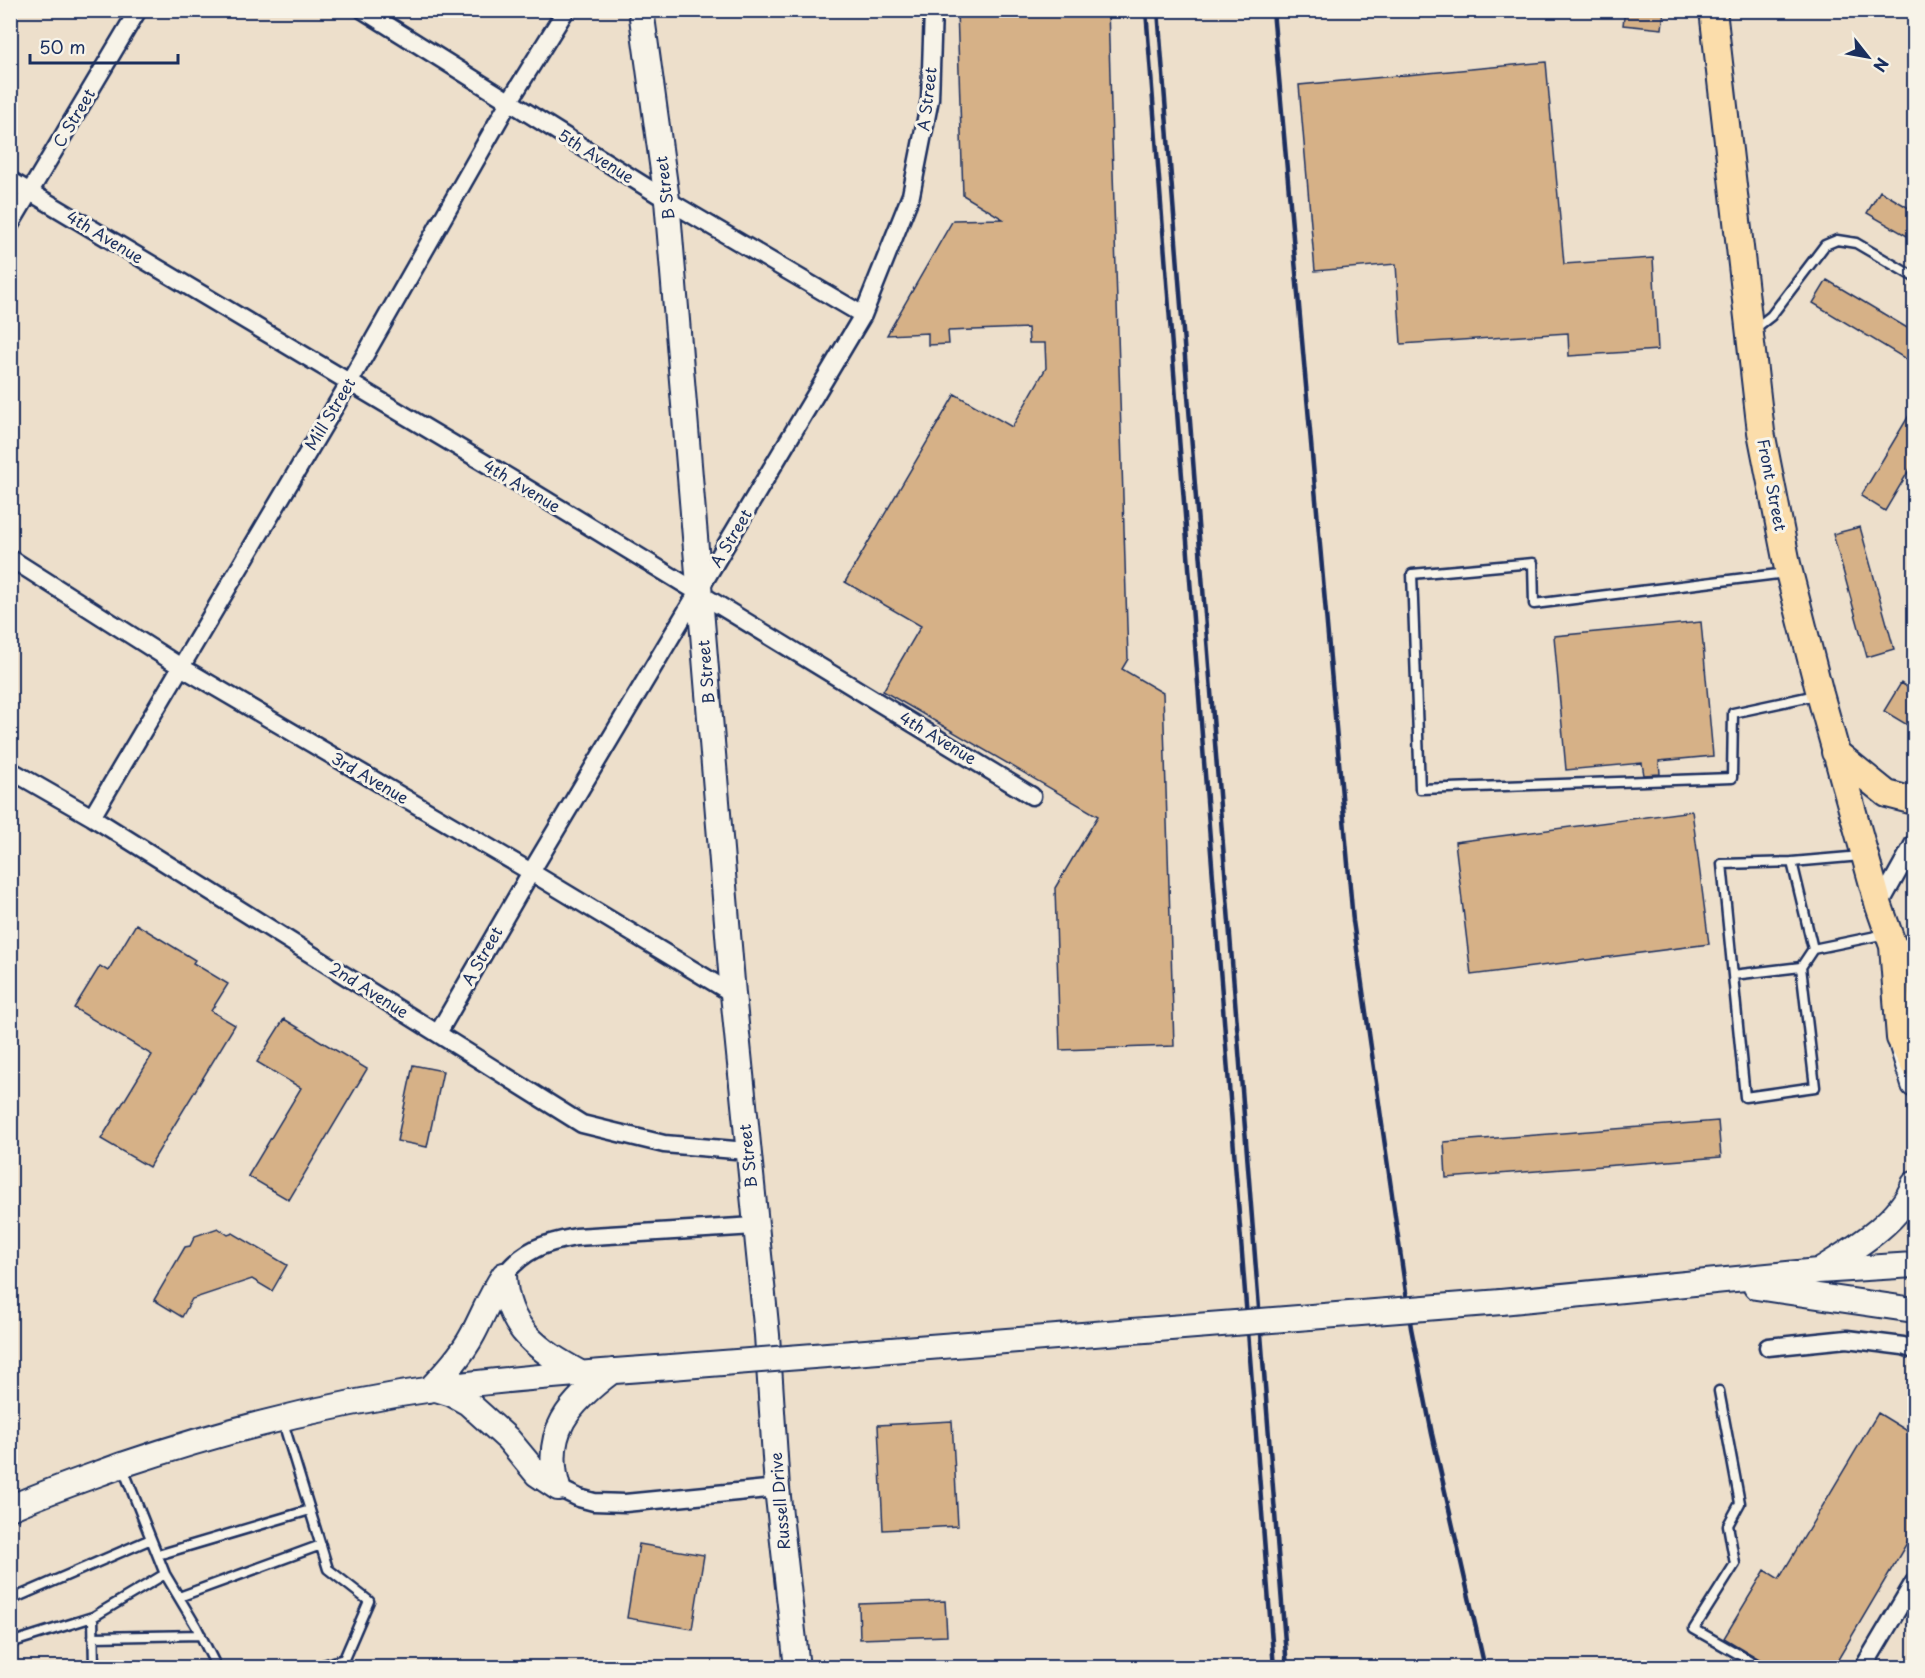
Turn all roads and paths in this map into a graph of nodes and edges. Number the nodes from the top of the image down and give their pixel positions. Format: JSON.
{"nodes":[{"id":1,"x":138,"y":10,"type":"edge"},
{"id":2,"x":363,"y":10,"type":"edge"},
{"id":3,"x":566,"y":10,"type":"edge"},
{"id":4,"x":641,"y":10,"type":"edge"},
{"id":5,"x":933,"y":10,"type":"edge"},
{"id":6,"x":1713,"y":10,"type":"edge"},
{"id":7,"x":509,"y":102,"type":"junction"},
{"id":8,"x":10,"y":180,"type":"edge"},
{"id":9,"x":30,"y":192,"type":"junction"},
{"id":10,"x":667,"y":200,"type":"junction"},
{"id":11,"x":10,"y":225,"type":"edge"},
{"id":12,"x":1914,"y":277,"type":"edge"},
{"id":13,"x":863,"y":315,"type":"junction"},
{"id":14,"x":1750,"y":333,"type":"junction"},
{"id":15,"x":349,"y":383,"type":"junction"},
{"id":16,"x":10,"y":558,"type":"edge"},
{"id":17,"x":1789,"y":572,"type":"junction"},
{"id":18,"x":699,"y":593,"type":"junction"},
{"id":19,"x":181,"y":667,"type":"junction"},
{"id":20,"x":1820,"y":694,"type":"junction"},
{"id":21,"x":1835,"y":752,"type":"junction"},
{"id":22,"x":10,"y":770,"type":"edge"},
{"id":23,"x":1032,"y":795,"type":"dead end"},
{"id":24,"x":1914,"y":801,"type":"edge"},
{"id":25,"x":92,"y":816,"type":"junction"},
{"id":26,"x":1914,"y":843,"type":"edge"},
{"id":27,"x":1864,"y":856,"type":"junction"},
{"id":28,"x":1792,"y":862,"type":"junction"},
{"id":29,"x":531,"y":872,"type":"junction"},
{"id":30,"x":1879,"y":906,"type":"junction"},
{"id":31,"x":1899,"y":943,"type":"edge"},
{"id":32,"x":1813,"y":949,"type":"junction"},
{"id":33,"x":1801,"y":967,"type":"junction"},
{"id":34,"x":1914,"y":971,"type":"edge"},
{"id":35,"x":1732,"y":975,"type":"junction"},
{"id":36,"x":733,"y":994,"type":"junction"},
{"id":37,"x":438,"y":1033,"type":"junction"},
{"id":38,"x":1900,"y":1038,"type":"junction"},
{"id":39,"x":1914,"y":1065,"type":"edge"},
{"id":40,"x":1914,"y":1085,"type":"edge"},
{"id":41,"x":747,"y":1151,"type":"junction"},
{"id":42,"x":1914,"y":1184,"type":"edge"},
{"id":43,"x":755,"y":1226,"type":"junction"},
{"id":44,"x":1914,"y":1264,"type":"edge"},
{"id":45,"x":1818,"y":1271,"type":"junction"},
{"id":46,"x":504,"y":1275,"type":"junction"},
{"id":47,"x":1721,"y":1282,"type":"junction"},
{"id":48,"x":1914,"y":1310,"type":"edge"},
{"id":49,"x":767,"y":1335,"type":"joint"},
{"id":50,"x":1768,"y":1347,"type":"dead end"},
{"id":51,"x":1914,"y":1350,"type":"edge"},
{"id":52,"x":612,"y":1371,"type":"junction"},
{"id":53,"x":582,"y":1374,"type":"junction"},
{"id":54,"x":433,"y":1389,"type":"junction"},
{"id":55,"x":1719,"y":1391,"type":"dead end"},
{"id":56,"x":282,"y":1419,"type":"junction"},
{"id":57,"x":122,"y":1466,"type":"junction"},
{"id":58,"x":558,"y":1488,"type":"junction"},
{"id":59,"x":777,"y":1488,"type":"junction"},
{"id":60,"x":10,"y":1508,"type":"edge"},
{"id":61,"x":310,"y":1510,"type":"junction"},
{"id":62,"x":151,"y":1539,"type":"junction"},
{"id":63,"x":321,"y":1545,"type":"junction"},
{"id":64,"x":158,"y":1556,"type":"junction"},
{"id":65,"x":165,"y":1574,"type":"junction"},
{"id":66,"x":1914,"y":1582,"type":"edge"},
{"id":67,"x":179,"y":1597,"type":"junction"},
{"id":68,"x":10,"y":1600,"type":"edge"},
{"id":69,"x":93,"y":1617,"type":"junction"},
{"id":70,"x":201,"y":1635,"type":"junction"},
{"id":71,"x":93,"y":1637,"type":"junction"},
{"id":72,"x":10,"y":1643,"type":"edge"},
{"id":73,"x":94,"y":1668,"type":"edge"},
{"id":74,"x":217,"y":1668,"type":"edge"},
{"id":75,"x":313,"y":1668,"type":"edge"},
{"id":76,"x":798,"y":1668,"type":"edge"},
{"id":77,"x":1763,"y":1668,"type":"edge"},
{"id":78,"x":1863,"y":1668,"type":"edge"}],
"edges":[{"from":1,"to":9,"type":"street","name":"C Street"},
{"from":2,"to":7,"type":"street","name":"5th Avenue"},
{"from":3,"to":7,"type":"street","name":"Mill Street"},
{"from":4,"to":10,"type":"main road","name":"B Street"},
{"from":5,"to":13,"type":"street","name":"A Street"},
{"from":6,"to":14,"type":"main road","name":"Front Street"},
{"from":7,"to":10,"type":"street","name":"5th Avenue"},
{"from":7,"to":15,"type":"street","name":"Mill Street"},
{"from":8,"to":9,"type":"street","name":"4th Avenue"},
{"from":9,"to":11,"type":"street","name":"C Street"},
{"from":9,"to":15,"type":"street","name":"4th Avenue"},
{"from":10,"to":13,"type":"street","name":"5th Avenue"},
{"from":10,"to":18,"type":"main road","name":"B Street"},
{"from":12,"to":14,"type":"lane"},
{"from":13,"to":18,"type":"street","name":"A Street"},
{"from":14,"to":17,"type":"main road","name":"Front Street"},
{"from":15,"to":18,"type":"street","name":"4th Avenue"},
{"from":15,"to":19,"type":"street","name":"Mill Street"},
{"from":16,"to":19,"type":"street","name":"3rd Avenue"},
{"from":17,"to":20,"type":"main road","name":"Front Street"},
{"from":17,"to":20,"type":"lane"},
{"from":18,"to":23,"type":"street","name":"4th Avenue"},
{"from":18,"to":29,"type":"street","name":"A Street"},
{"from":18,"to":36,"type":"main road","name":"B Street"},
{"from":19,"to":25,"type":"street","name":"Mill Street"},
{"from":19,"to":29,"type":"street","name":"3rd Avenue"},
{"from":20,"to":21,"type":"main road","name":"Front Street"},
{"from":21,"to":24,"type":"main road"},
{"from":21,"to":27,"type":"main road","name":"Front Street"},
{"from":22,"to":25,"type":"street","name":"2nd Avenue"},
{"from":25,"to":37,"type":"street","name":"2nd Avenue"},
{"from":26,"to":30,"type":"street"},
{"from":27,"to":28,"type":"lane"},
{"from":27,"to":30,"type":"main road","name":"Front Street"},
{"from":28,"to":32,"type":"lane"},
{"from":28,"to":35,"type":"lane"},
{"from":29,"to":36,"type":"street","name":"3rd Avenue"},
{"from":29,"to":37,"type":"street","name":"A Street"},
{"from":30,"to":31,"type":"main road","name":"Front Street"},
{"from":31,"to":32,"type":"lane"},
{"from":31,"to":34,"type":"main road","name":"Front Street"},
{"from":31,"to":38,"type":"main road","name":"Front Street"},
{"from":32,"to":33,"type":"lane"},
{"from":33,"to":35,"type":"lane"},
{"from":33,"to":35,"type":"lane"},
{"from":36,"to":41,"type":"main road","name":"B Street"},
{"from":37,"to":41,"type":"street","name":"2nd Avenue"},
{"from":38,"to":39,"type":"main road","name":"Front Street"},
{"from":38,"to":40,"type":"main road"},
{"from":41,"to":43,"type":"main road","name":"B Street"},
{"from":42,"to":45,"type":"main road"},
{"from":43,"to":46,"type":"street"},
{"from":43,"to":49,"type":"main road","name":"B Street"},
{"from":44,"to":45,"type":"main road"},
{"from":45,"to":47,"type":"main road"},
{"from":46,"to":53,"type":"main road"},
{"from":46,"to":54,"type":"main road"},
{"from":47,"to":48,"type":"main road"},
{"from":47,"to":52,"type":"main road","bridge":true},
{"from":49,"to":59,"type":"main road","name":"Russell Drive"},
{"from":50,"to":51,"type":"street"},
{"from":52,"to":53,"type":"main road"},
{"from":52,"to":58,"type":"main road"},
{"from":53,"to":54,"type":"main road"},
{"from":54,"to":56,"type":"main road"},
{"from":54,"to":58,"type":"main road"},
{"from":55,"to":77,"type":"lane"},
{"from":56,"to":57,"type":"main road"},
{"from":56,"to":61,"type":"lane"},
{"from":57,"to":60,"type":"main road"},
{"from":57,"to":62,"type":"lane"},
{"from":58,"to":59,"type":"street"},
{"from":59,"to":76,"type":"main road","name":"Russell Drive"},
{"from":61,"to":63,"type":"lane"},
{"from":61,"to":64,"type":"lane"},
{"from":62,"to":64,"type":"lane"},
{"from":62,"to":68,"type":"lane"},
{"from":63,"to":67,"type":"lane"},
{"from":63,"to":75,"type":"lane"},
{"from":64,"to":65,"type":"lane"},
{"from":65,"to":67,"type":"lane"},
{"from":65,"to":69,"type":"lane"},
{"from":66,"to":78,"type":"street"},
{"from":67,"to":70,"type":"lane"},
{"from":69,"to":71,"type":"lane"},
{"from":69,"to":72,"type":"lane"},
{"from":70,"to":71,"type":"lane"},
{"from":70,"to":74,"type":"lane"},
{"from":71,"to":73,"type":"lane"}]}
